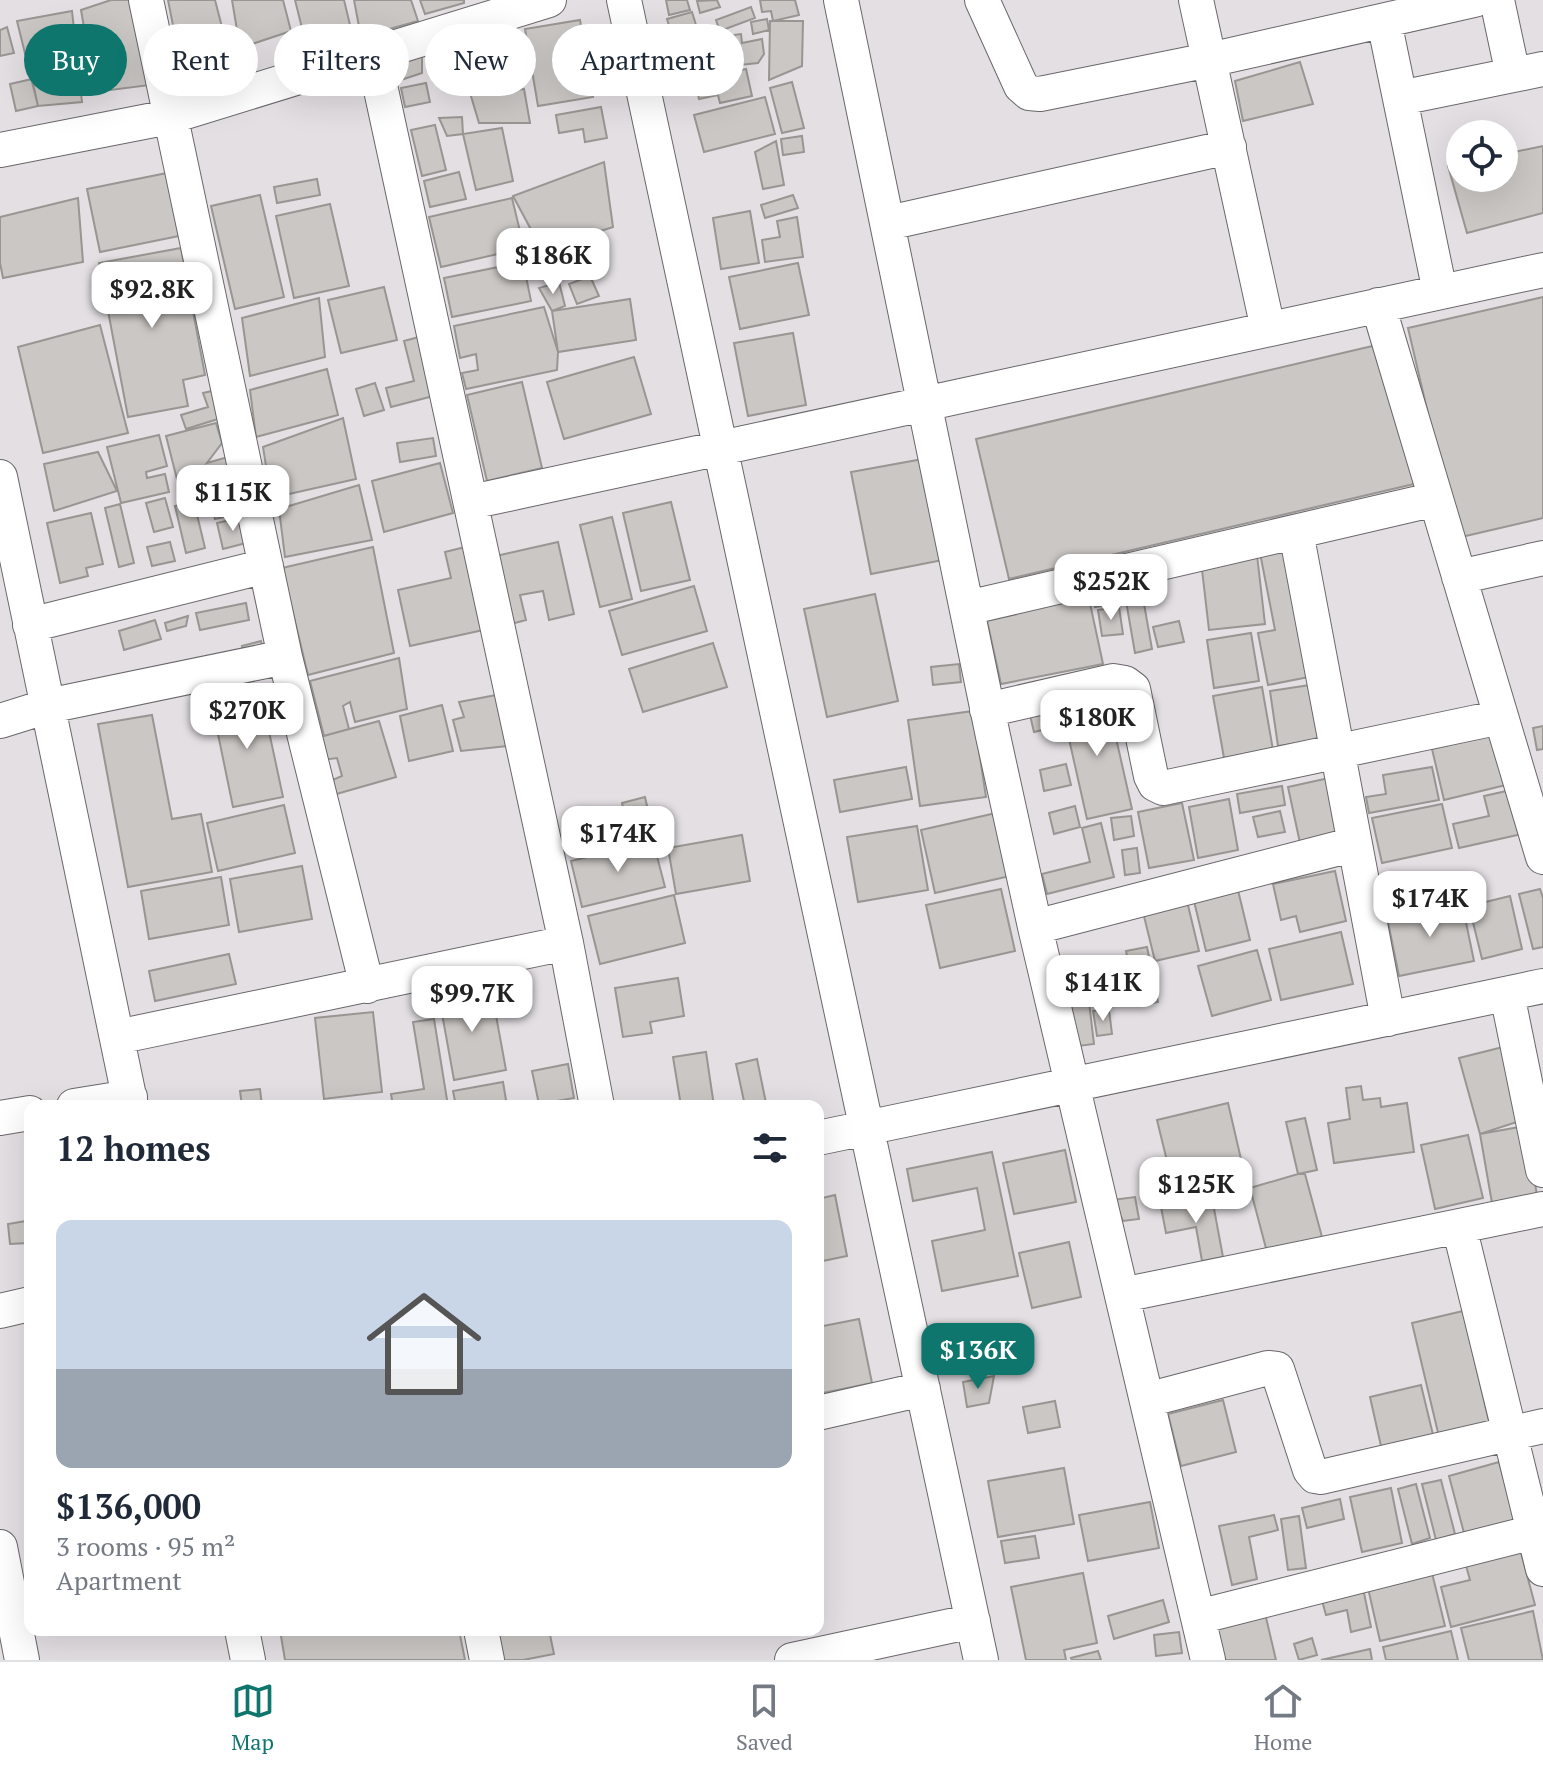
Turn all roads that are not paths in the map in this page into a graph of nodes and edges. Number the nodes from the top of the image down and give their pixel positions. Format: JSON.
{"nodes":[{"id":1,"x":146,"y":0,"type":"edge"},
{"id":2,"x":549,"y":0,"type":"edge"},
{"id":3,"x":624,"y":0,"type":"edge"},
{"id":4,"x":982,"y":0,"type":"edge"},
{"id":5,"x":1196,"y":0,"type":"edge"},
{"id":6,"x":1474,"y":0,"type":"edge"},
{"id":7,"x":1497,"y":0,"type":"edge"},
{"id":8,"x":845,"y":1,"type":"edge"},
{"id":9,"x":1384,"y":21,"type":"junction"},
{"id":10,"x":409,"y":42,"type":"edge"},
{"id":11,"x":1209,"y":60,"type":"junction"},
{"id":12,"x":1528,"y":72,"type":"edge"},
{"id":13,"x":274,"y":84,"type":"edge"},
{"id":14,"x":382,"y":96,"type":"edge"},
{"id":15,"x":1400,"y":98,"type":"junction"},
{"id":16,"x":169,"y":117,"type":"junction"},
{"id":17,"x":1229,"y":147,"type":"junction"},
{"id":18,"x":0,"y":150,"type":"edge"},
{"id":19,"x":888,"y":223,"type":"junction"},
{"id":20,"x":1543,"y":270,"type":"edge"},
{"id":21,"x":1440,"y":292,"type":"junction"},
{"id":22,"x":1378,"y":305,"type":"junction"},
{"id":23,"x":1268,"y":329,"type":"junction"},
{"id":24,"x":925,"y":403,"type":"junction"},
{"id":25,"x":721,"y":449,"type":"junction"},
{"id":26,"x":0,"y":477,"type":"edge"},
{"id":27,"x":1436,"y":499,"type":"junction"},
{"id":28,"x":471,"y":502,"type":"junction"},
{"id":29,"x":1296,"y":532,"type":"junction"},
{"id":30,"x":1543,"y":558,"type":"edge"},
{"id":31,"x":8,"y":561,"type":"edge"},
{"id":32,"x":266,"y":566,"type":"junction"},
{"id":33,"x":1459,"y":577,"type":"junction"},
{"id":34,"x":967,"y":608,"type":"junction"},
{"id":35,"x":30,"y":625,"type":"junction"},
{"id":36,"x":285,"y":657,"type":"junction"},
{"id":37,"x":48,"y":706,"type":"junction"},
{"id":38,"x":987,"y":710,"type":"junction"},
{"id":39,"x":1501,"y":717,"type":"junction"},
{"id":40,"x":0,"y":721,"type":"edge"},
{"id":41,"x":1337,"y":751,"type":"junction"},
{"id":42,"x":1534,"y":792,"type":"edge"},
{"id":43,"x":1355,"y":844,"type":"junction"},
{"id":44,"x":1543,"y":857,"type":"edge"},
{"id":45,"x":1035,"y":927,"type":"junction"},
{"id":46,"x":566,"y":943,"type":"junction"},
{"id":47,"x":367,"y":986,"type":"junction"},
{"id":48,"x":1543,"y":986,"type":"edge"},
{"id":49,"x":1507,"y":994,"type":"junction"},
{"id":50,"x":1388,"y":1019,"type":"junction"},
{"id":51,"x":117,"y":1037,"type":"junction"},
{"id":52,"x":1072,"y":1086,"type":"junction"},
{"id":53,"x":130,"y":1100,"type":"edge"},
{"id":54,"x":596,"y":1100,"type":"edge"},
{"id":55,"x":24,"y":1114,"type":"edge"},
{"id":56,"x":0,"y":1118,"type":"edge"},
{"id":57,"x":867,"y":1128,"type":"junction"},
{"id":58,"x":824,"y":1137,"type":"edge"},
{"id":59,"x":1543,"y":1170,"type":"edge"},
{"id":60,"x":1543,"y":1209,"type":"edge"},
{"id":61,"x":1459,"y":1226,"type":"junction"},
{"id":62,"x":1122,"y":1295,"type":"junction"},
{"id":63,"x":24,"y":1305,"type":"edge"},
{"id":64,"x":0,"y":1311,"type":"edge"},
{"id":65,"x":923,"y":1389,"type":"junction"},
{"id":66,"x":1147,"y":1400,"type":"junction"},
{"id":67,"x":824,"y":1412,"type":"edge"},
{"id":68,"x":1543,"y":1426,"type":"edge"},
{"id":69,"x":1510,"y":1434,"type":"junction"},
{"id":70,"x":1534,"y":1532,"type":"junction"},
{"id":71,"x":0,"y":1547,"type":"edge"},
{"id":72,"x":1543,"y":1569,"type":"edge"},
{"id":73,"x":1198,"y":1617,"type":"junction"},
{"id":74,"x":973,"y":1621,"type":"junction"},
{"id":75,"x":243,"y":1636,"type":"edge"},
{"id":76,"x":482,"y":1636,"type":"edge"},
{"id":77,"x":22,"y":1660,"type":"edge"},
{"id":78,"x":248,"y":1660,"type":"edge"},
{"id":79,"x":487,"y":1660,"type":"edge"},
{"id":80,"x":792,"y":1660,"type":"edge"},
{"id":81,"x":981,"y":1660,"type":"edge"},
{"id":82,"x":1208,"y":1660,"type":"edge"}],
"edges":[{"from":1,"to":16,"type":"street"},
{"from":2,"to":10,"type":"street"},
{"from":3,"to":25,"type":"street"},
{"from":4,"to":11,"type":"street"},
{"from":5,"to":11,"type":"street"},
{"from":6,"to":9,"type":"street"},
{"from":7,"to":12,"type":"street"},
{"from":8,"to":19,"type":"street"},
{"from":9,"to":11,"type":"street"},
{"from":9,"to":15,"type":"street"},
{"from":11,"to":17,"type":"street"},
{"from":12,"to":15,"type":"street"},
{"from":13,"to":16,"type":"street"},
{"from":14,"to":28,"type":"street"},
{"from":15,"to":21,"type":"street"},
{"from":16,"to":18,"type":"street"},
{"from":16,"to":32,"type":"street"},
{"from":17,"to":19,"type":"street"},
{"from":17,"to":23,"type":"street"},
{"from":19,"to":24,"type":"street"},
{"from":20,"to":21,"type":"street"},
{"from":21,"to":22,"type":"street"},
{"from":22,"to":23,"type":"street"},
{"from":22,"to":27,"type":"street"},
{"from":23,"to":24,"type":"street"},
{"from":24,"to":25,"type":"street"},
{"from":24,"to":34,"type":"street"},
{"from":25,"to":28,"type":"street"},
{"from":25,"to":57,"type":"street"},
{"from":26,"to":31,"type":"street"},
{"from":27,"to":29,"type":"street"},
{"from":27,"to":33,"type":"street"},
{"from":28,"to":46,"type":"street"},
{"from":29,"to":34,"type":"street"},
{"from":29,"to":41,"type":"street"},
{"from":30,"to":33,"type":"street"},
{"from":31,"to":35,"type":"street"},
{"from":32,"to":35,"type":"street"},
{"from":32,"to":36,"type":"street"},
{"from":33,"to":39,"type":"street"},
{"from":34,"to":38,"type":"street"},
{"from":35,"to":37,"type":"street"},
{"from":36,"to":37,"type":"street"},
{"from":36,"to":47,"type":"street"},
{"from":37,"to":40,"type":"street"},
{"from":37,"to":51,"type":"street"},
{"from":38,"to":41,"type":"street"},
{"from":38,"to":45,"type":"street"},
{"from":39,"to":41,"type":"street"},
{"from":39,"to":42,"type":"street"},
{"from":41,"to":43,"type":"street"},
{"from":42,"to":44,"type":"street"},
{"from":43,"to":45,"type":"street"},
{"from":43,"to":50,"type":"street"},
{"from":45,"to":52,"type":"street"},
{"from":46,"to":47,"type":"street"},
{"from":46,"to":54,"type":"street"},
{"from":47,"to":51,"type":"street"},
{"from":48,"to":49,"type":"street"},
{"from":49,"to":50,"type":"street"},
{"from":49,"to":59,"type":"street"},
{"from":50,"to":52,"type":"street"},
{"from":51,"to":53,"type":"street"},
{"from":52,"to":57,"type":"street"},
{"from":52,"to":62,"type":"street"},
{"from":55,"to":56,"type":"street"},
{"from":57,"to":58,"type":"street"},
{"from":57,"to":65,"type":"street"},
{"from":60,"to":61,"type":"street"},
{"from":61,"to":62,"type":"street"},
{"from":61,"to":69,"type":"street"},
{"from":62,"to":66,"type":"street"},
{"from":63,"to":64,"type":"street"},
{"from":65,"to":67,"type":"street"},
{"from":65,"to":74,"type":"street"},
{"from":66,"to":69,"type":"street"},
{"from":66,"to":73,"type":"street"},
{"from":68,"to":69,"type":"street"},
{"from":69,"to":70,"type":"street"},
{"from":70,"to":72,"type":"street"},
{"from":70,"to":73,"type":"street"},
{"from":71,"to":77,"type":"street"},
{"from":73,"to":82,"type":"street"},
{"from":74,"to":80,"type":"street"},
{"from":74,"to":81,"type":"street"},
{"from":75,"to":78,"type":"street"},
{"from":76,"to":79,"type":"street"}]}
